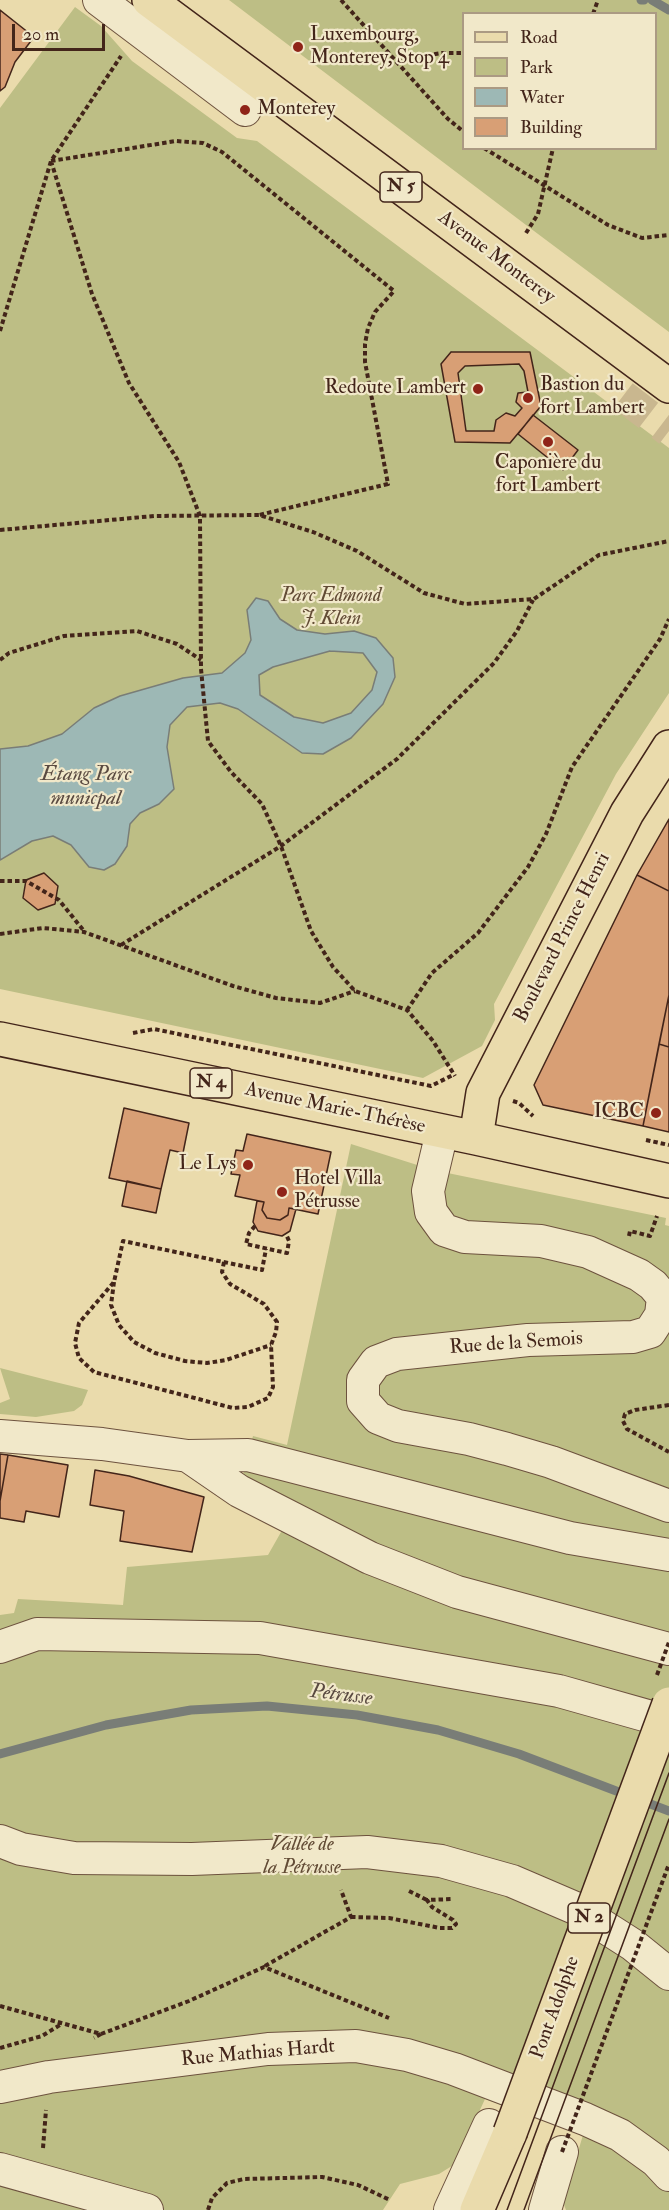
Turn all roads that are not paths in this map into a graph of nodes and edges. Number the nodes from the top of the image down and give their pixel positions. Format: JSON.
{"nodes":[{"id":1,"x":99,"y":0,"type":"edge"},
{"id":2,"x":149,"y":0,"type":"edge"},
{"id":3,"x":244,"y":110,"type":"dead end"},
{"id":4,"x":669,"y":386,"type":"edge"},
{"id":5,"x":669,"y":747,"type":"edge"},
{"id":6,"x":0,"y":1039,"type":"edge"},
{"id":7,"x":442,"y":1132,"type":"junction"},
{"id":8,"x":476,"y":1138,"type":"junction"},
{"id":9,"x":669,"y":1181,"type":"edge"},
{"id":10,"x":0,"y":1436,"type":"edge"},
{"id":11,"x":188,"y":1456,"type":"junction"},
{"id":12,"x":669,"y":1506,"type":"edge"},
{"id":13,"x":669,"y":1555,"type":"edge"},
{"id":14,"x":0,"y":1647,"type":"edge"},
{"id":15,"x":669,"y":1649,"type":"edge"},
{"id":16,"x":669,"y":1704,"type":"edge"},
{"id":17,"x":669,"y":1722,"type":"edge"},
{"id":18,"x":0,"y":1841,"type":"edge"},
{"id":19,"x":669,"y":1974,"type":"edge"},
{"id":20,"x":0,"y":2087,"type":"edge"},
{"id":21,"x":500,"y":2129,"type":"junction"},
{"id":22,"x":562,"y":2152,"type":"road end"},
{"id":23,"x":0,"y":2169,"type":"edge"},
{"id":24,"x":669,"y":2175,"type":"edge"},
{"id":25,"x":147,"y":2210,"type":"edge"},
{"id":26,"x":450,"y":2210,"type":"edge"},
{"id":27,"x":477,"y":2210,"type":"edge"},
{"id":28,"x":545,"y":2210,"type":"edge"}],
"edges":[{"from":1,"to":3,"type":"street"},
{"from":2,"to":4,"type":"main road","name":"Avenue Monterey","number":"N 5"},
{"from":5,"to":8,"type":"main road","name":"Boulevard Prince Henri"},
{"from":6,"to":7,"type":"main road","name":"Avenue Marie-Thérèse","number":"N 4"},
{"from":7,"to":8,"type":"main road","name":"Avenue Marie-Thérèse","number":"N 4"},
{"from":7,"to":12,"type":"street","name":"Rue de la Semois"},
{"from":8,"to":9,"type":"main road","name":"Avenue Marie-Thérèse","number":"N 4"},
{"from":10,"to":11,"type":"street"},
{"from":11,"to":13,"type":"street"},
{"from":11,"to":15,"type":"street"},
{"from":14,"to":17,"type":"street"},
{"from":16,"to":21,"type":"main road","name":"Pont Adolphe","number":"N 2","bridge":true},
{"from":18,"to":19,"type":"street"},
{"from":20,"to":24,"type":"street","name":"Rue Mathias Hardt"},
{"from":21,"to":26,"type":"street"},
{"from":21,"to":27,"type":"main road","name":"Pont Adolphe","number":"N 2"},
{"from":22,"to":28,"type":"street"},
{"from":23,"to":25,"type":"street"}]}
